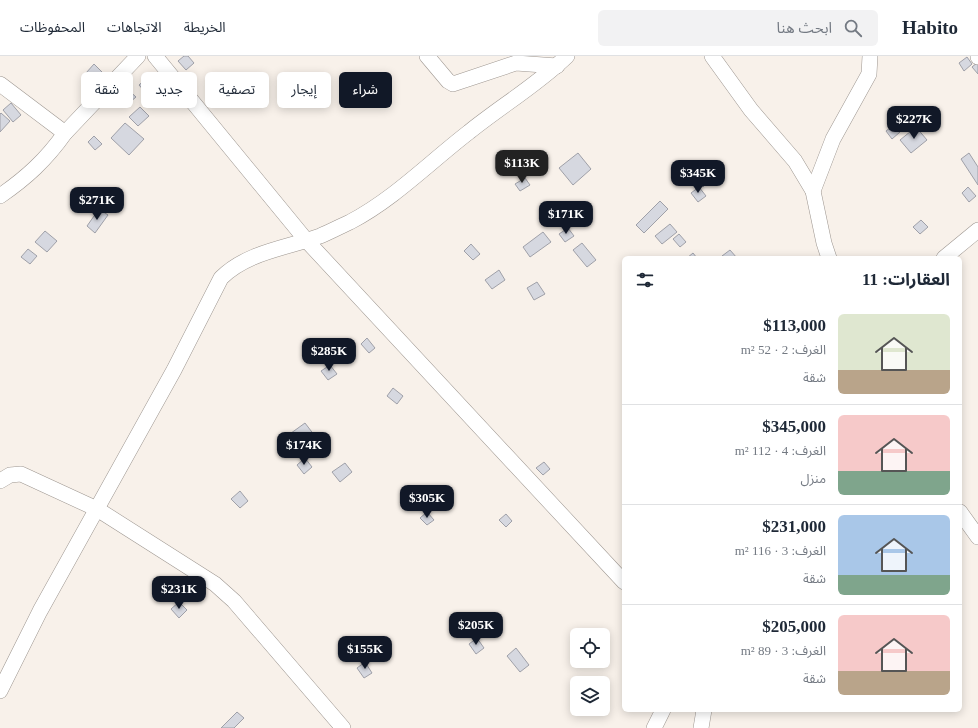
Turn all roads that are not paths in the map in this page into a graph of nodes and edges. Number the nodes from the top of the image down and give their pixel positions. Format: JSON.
{"nodes":[{"id":1,"x":138,"y":56,"type":"edge"},
{"id":2,"x":155,"y":56,"type":"edge"},
{"id":3,"x":427,"y":56,"type":"edge"},
{"id":4,"x":712,"y":56,"type":"edge"},
{"id":5,"x":870,"y":56,"type":"edge"},
{"id":6,"x":562,"y":61,"type":"edge"},
{"id":7,"x":723,"y":63,"type":"edge"},
{"id":8,"x":1,"y":87,"type":"edge"},
{"id":9,"x":65,"y":133,"type":"junction"},
{"id":10,"x":813,"y":191,"type":"junction"},
{"id":11,"x":0,"y":196,"type":"edge"},
{"id":12,"x":978,"y":230,"type":"edge"},
{"id":13,"x":306,"y":240,"type":"junction"},
{"id":14,"x":823,"y":251,"type":"edge"},
{"id":15,"x":946,"y":256,"type":"edge"},
{"id":16,"x":0,"y":481,"type":"edge"},
{"id":17,"x":97,"y":508,"type":"junction"},
{"id":18,"x":962,"y":515,"type":"edge"},
{"id":19,"x":977,"y":534,"type":"edge"},
{"id":20,"x":622,"y":580,"type":"edge"},
{"id":21,"x":0,"y":691,"type":"edge"},
{"id":22,"x":662,"y":712,"type":"edge"},
{"id":23,"x":704,"y":712,"type":"edge"},
{"id":24,"x":343,"y":728,"type":"edge"},
{"id":25,"x":654,"y":728,"type":"edge"},
{"id":26,"x":702,"y":728,"type":"edge"}],
"edges":[{"from":1,"to":9,"type":"street"},
{"from":2,"to":13,"type":"street"},
{"from":3,"to":6,"type":"street"},
{"from":4,"to":7,"type":"street"},
{"from":5,"to":10,"type":"street"},
{"from":6,"to":13,"type":"street"},
{"from":7,"to":10,"type":"street"},
{"from":8,"to":9,"type":"street"},
{"from":9,"to":11,"type":"street"},
{"from":10,"to":14,"type":"street"},
{"from":12,"to":15,"type":"street"},
{"from":13,"to":17,"type":"street"},
{"from":13,"to":20,"type":"street"},
{"from":16,"to":17,"type":"street"},
{"from":17,"to":21,"type":"street"},
{"from":17,"to":24,"type":"street"},
{"from":18,"to":19,"type":"street"},
{"from":22,"to":25,"type":"street"},
{"from":23,"to":26,"type":"street"}]}
